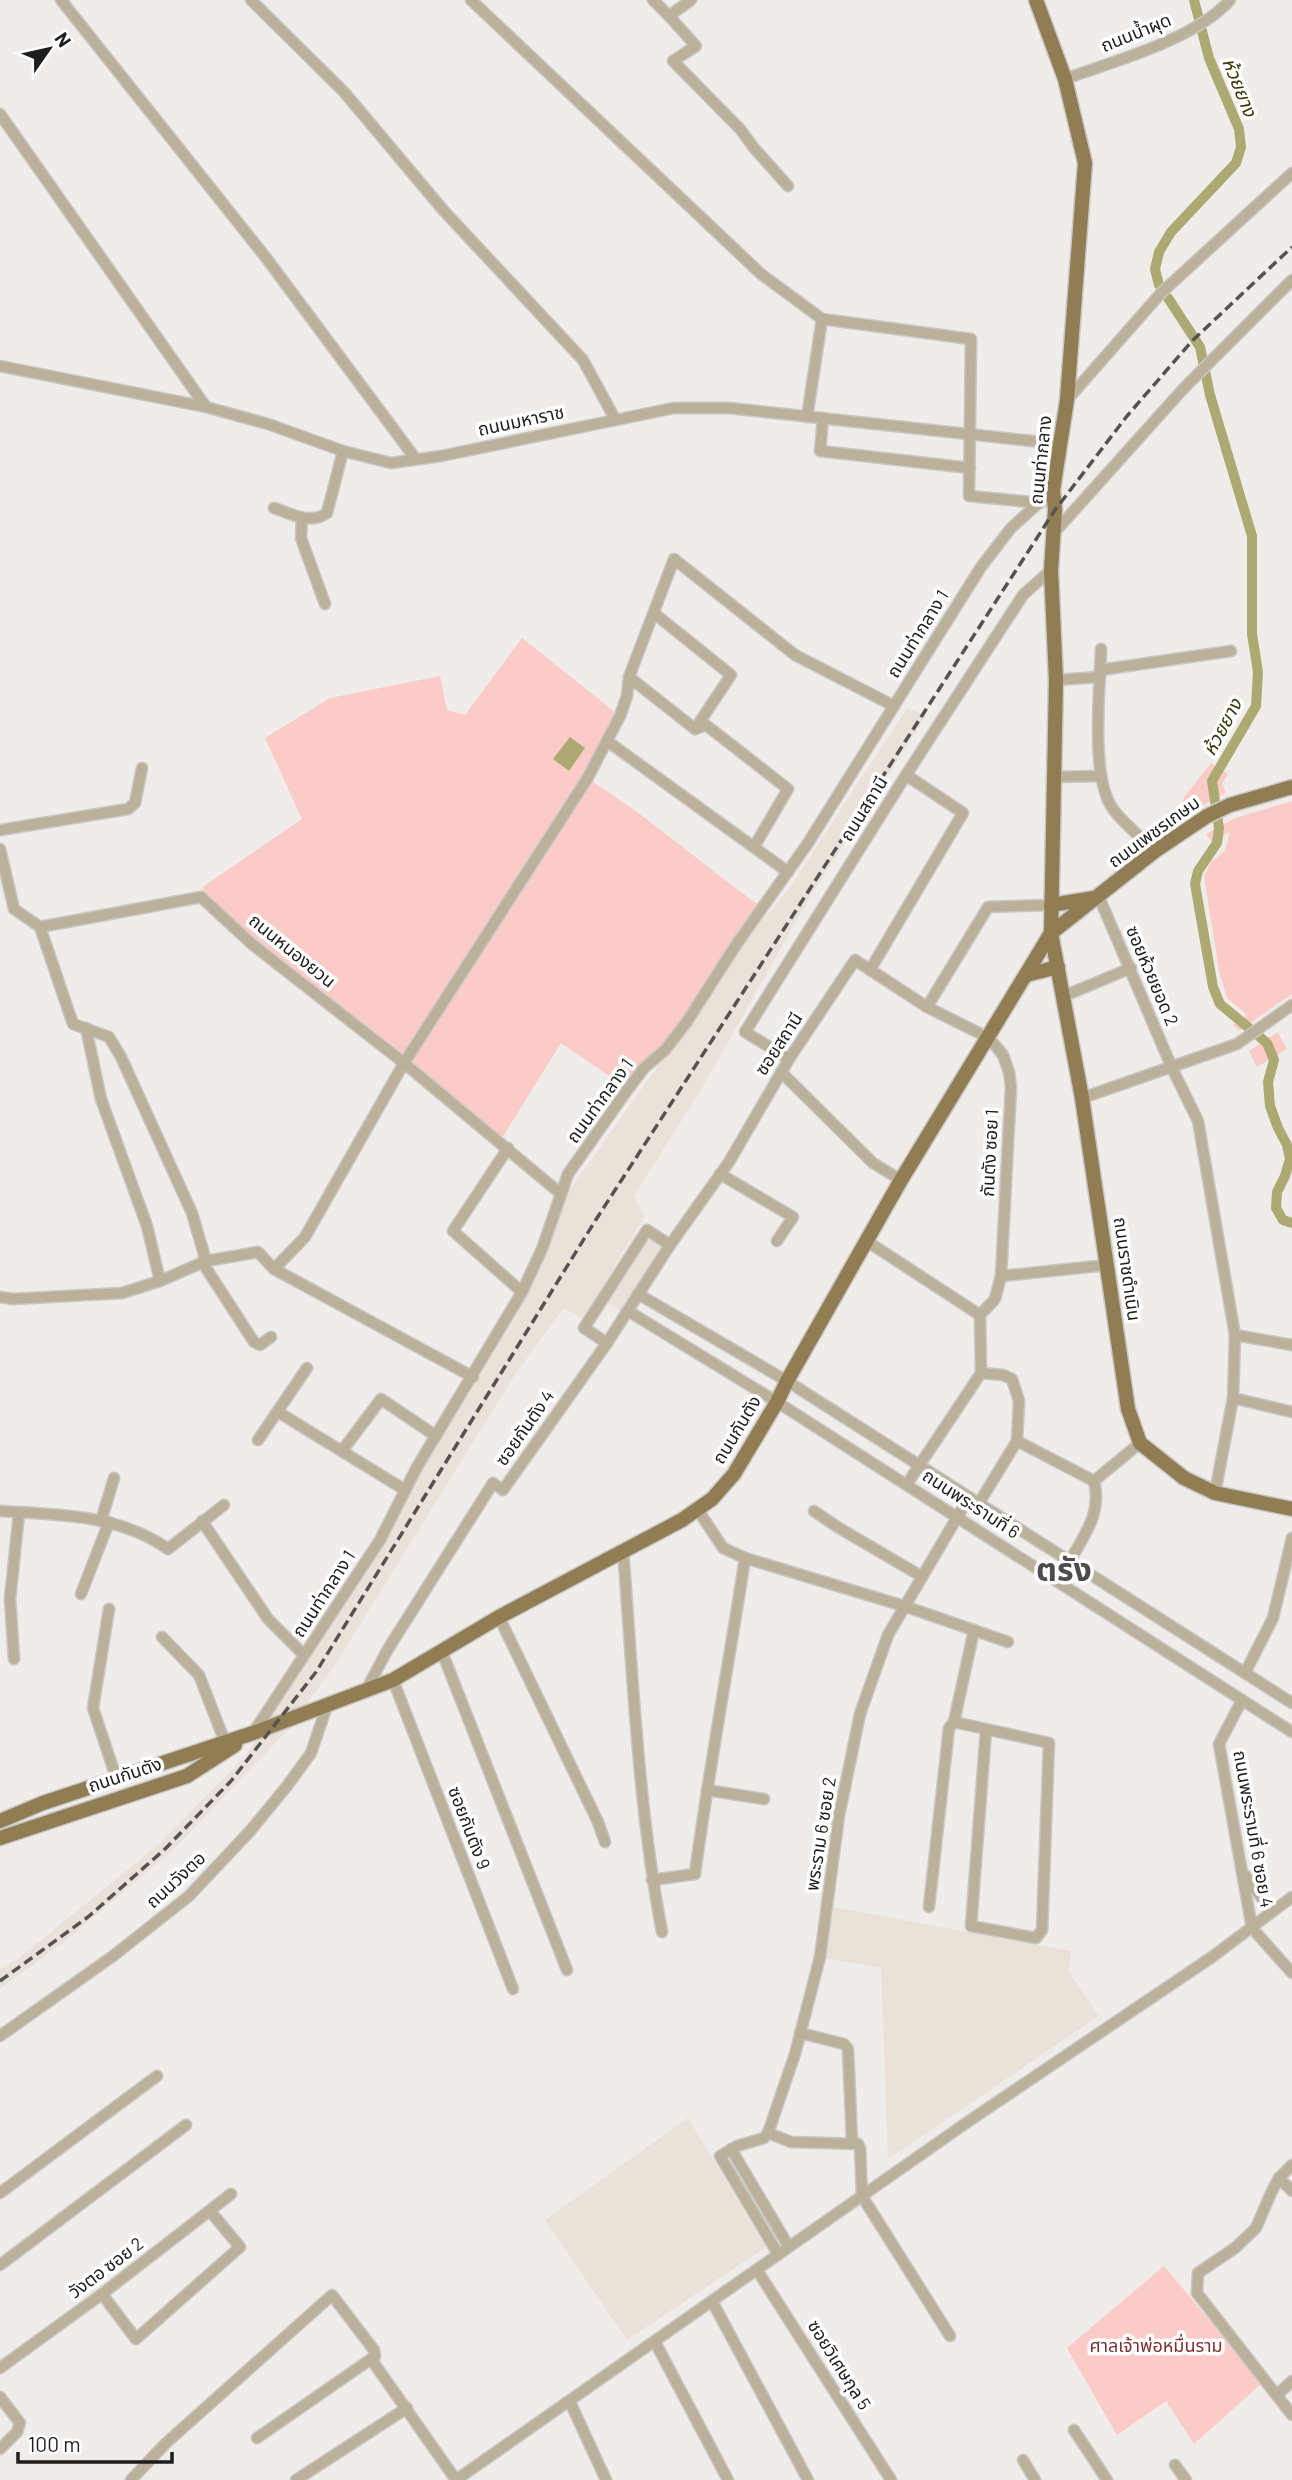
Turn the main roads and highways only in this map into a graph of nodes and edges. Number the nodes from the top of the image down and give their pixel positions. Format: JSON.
{"nodes":[{"id":1,"x":1036,"y":0,"type":"edge"},
{"id":2,"x":1292,"y":787,"type":"edge"},
{"id":3,"x":1099,"y":897,"type":"junction"},
{"id":4,"x":1051,"y":905,"type":"junction"},
{"id":5,"x":1051,"y":933,"type":"junction"},
{"id":6,"x":1058,"y":967,"type":"junction"},
{"id":7,"x":1026,"y":975,"type":"junction"},
{"id":8,"x":1292,"y":1509,"type":"edge"},
{"id":9,"x":253,"y":1733,"type":"junction"},
{"id":10,"x":0,"y":1821,"type":"edge"},
{"id":11,"x":0,"y":1838,"type":"edge"}],
"edges":[{"from":1,"to":4,"type":"main road","name":"ถนนท่ากลาง"},
{"from":2,"to":3,"type":"main road","name":"ถนนเพชรเกษม"},
{"from":3,"to":4,"type":"main road"},
{"from":3,"to":5,"type":"main road","name":"ถนนเพชรเกษม"},
{"from":4,"to":5,"type":"main road","name":"ถนนท่ากลาง"},
{"from":5,"to":6,"type":"main road","name":"ถนนราชดำเนิน"},
{"from":5,"to":7,"type":"main road","name":"ถนนกันตัง"},
{"from":6,"to":7,"type":"main road"},
{"from":6,"to":8,"type":"main road","name":"ถนนราชดำเนิน"},
{"from":7,"to":9,"type":"main road","name":"ถนนกันตัง"},
{"from":9,"to":10,"type":"main road","name":"ถนนกันตัง"},
{"from":9,"to":11,"type":"main road","name":"ถนนกันตัง"}]}
